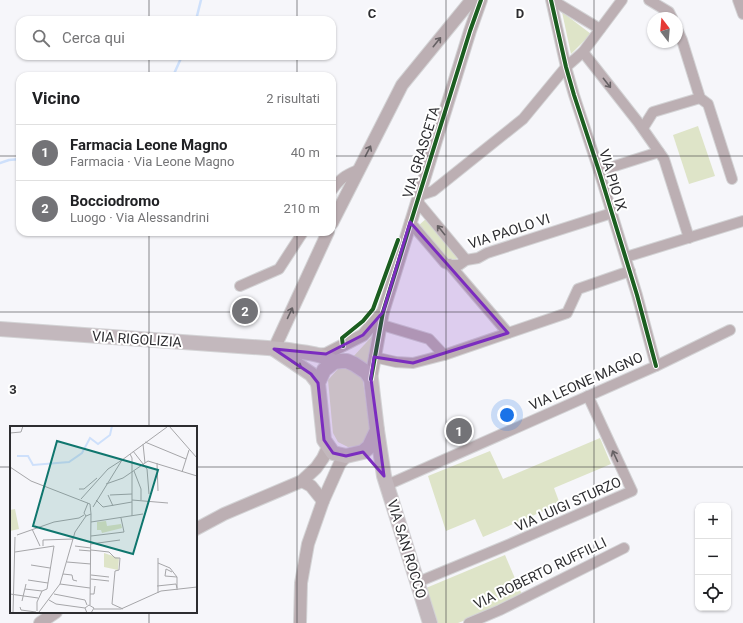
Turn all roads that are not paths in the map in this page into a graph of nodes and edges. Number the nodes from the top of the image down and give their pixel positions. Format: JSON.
{"nodes":[{"id":1,"x":472,"y":0,"type":"edge"},
{"id":2,"x":481,"y":0,"type":"edge"},
{"id":3,"x":552,"y":0,"type":"edge"},
{"id":4,"x":622,"y":0,"type":"edge"},
{"id":5,"x":649,"y":0,"type":"edge"},
{"id":6,"x":738,"y":0,"type":"edge"},
{"id":7,"x":669,"y":12,"type":"edge"},
{"id":8,"x":743,"y":14,"type":"edge"},
{"id":9,"x":600,"y":29,"type":"junction"},
{"id":10,"x":683,"y":43,"type":"edge"},
{"id":11,"x":583,"y":52,"type":"junction"},
{"id":12,"x":566,"y":67,"type":"junction"},
{"id":13,"x":700,"y":98,"type":"junction"},
{"id":14,"x":642,"y":128,"type":"junction"},
{"id":15,"x":659,"y":152,"type":"junction"},
{"id":16,"x":358,"y":170,"type":"junction"},
{"id":17,"x":599,"y":171,"type":"junction"},
{"id":18,"x":732,"y":179,"type":"dead end"},
{"id":19,"x":336,"y":184,"type":"edge"},
{"id":20,"x":418,"y":198,"type":"junction"},
{"id":21,"x":612,"y":214,"type":"junction"},
{"id":22,"x":336,"y":215,"type":"edge"},
{"id":23,"x":410,"y":222,"type":"junction"},
{"id":24,"x":743,"y":222,"type":"edge"},
{"id":25,"x":301,"y":236,"type":"edge"},
{"id":26,"x":326,"y":236,"type":"edge"},
{"id":27,"x":689,"y":238,"type":"junction"},
{"id":28,"x":626,"y":257,"type":"junction"},
{"id":29,"x":466,"y":260,"type":"junction"},
{"id":30,"x":449,"y":264,"type":"junction"},
{"id":31,"x":630,"y":271,"type":"junction"},
{"id":32,"x":240,"y":286,"type":"dead end"},
{"id":33,"x":383,"y":312,"type":"junction"},
{"id":34,"x":382,"y":325,"type":"junction"},
{"id":35,"x":0,"y":329,"type":"edge"},
{"id":36,"x":368,"y":330,"type":"junction"},
{"id":37,"x":730,"y":330,"type":"dead end"},
{"id":38,"x":508,"y":333,"type":"junction"},
{"id":39,"x":274,"y":349,"type":"junction"},
{"id":40,"x":316,"y":355,"type":"junction"},
{"id":41,"x":444,"y":355,"type":"junction"},
{"id":42,"x":374,"y":357,"type":"junction"},
{"id":43,"x":338,"y":362,"type":"junction"},
{"id":44,"x":656,"y":366,"type":"junction"},
{"id":45,"x":371,"y":379,"type":"junction"},
{"id":46,"x":318,"y":383,"type":"junction"},
{"id":47,"x":588,"y":396,"type":"junction"},
{"id":48,"x":377,"y":430,"type":"junction"},
{"id":49,"x":328,"y":448,"type":"junction"},
{"id":50,"x":363,"y":452,"type":"junction"},
{"id":51,"x":346,"y":456,"type":"junction"},
{"id":52,"x":302,"y":481,"type":"junction"},
{"id":53,"x":386,"y":481,"type":"junction"},
{"id":54,"x":323,"y":501,"type":"junction"},
{"id":55,"x":197,"y":528,"type":"edge"},
{"id":56,"x":624,"y":548,"type":"dead end"},
{"id":57,"x":418,"y":582,"type":"junction"},
{"id":58,"x":55,"y":613,"type":"edge"},
{"id":59,"x":40,"y":623,"type":"edge"},
{"id":60,"x":300,"y":623,"type":"edge"},
{"id":61,"x":430,"y":623,"type":"edge"},
{"id":62,"x":469,"y":623,"type":"edge"}],
"edges":[{"from":16,"to":1,"type":"street","one_way":true},
{"from":2,"to":20,"type":"street","name":"VIA GRASCETA"},
{"from":3,"to":9,"type":"street"},
{"from":3,"to":12,"type":"street","name":"VIA PIO IX"},
{"from":4,"to":9,"type":"street"},
{"from":5,"to":7,"type":"street"},
{"from":6,"to":8,"type":"street"},
{"from":9,"to":11,"type":"street"},
{"from":10,"to":13,"type":"street"},
{"from":11,"to":12,"type":"street"},
{"from":11,"to":14,"type":"street","one_way":true},
{"from":12,"to":17,"type":"street","name":"VIA PIO IX"},
{"from":12,"to":20,"type":"street"},
{"from":13,"to":14,"type":"street"},
{"from":13,"to":18,"type":"street"},
{"from":14,"to":15,"type":"street"},
{"from":15,"to":17,"type":"street"},
{"from":15,"to":27,"type":"street"},
{"from":16,"to":19,"type":"street"},
{"from":16,"to":22,"type":"street"},
{"from":17,"to":21,"type":"street","name":"VIA PIO IX"},
{"from":20,"to":23,"type":"street","name":"VIA GRASCETA"},
{"from":29,"to":20,"type":"street","name":"VIA PAOLO VI","one_way":true},
{"from":21,"to":28,"type":"street","name":"VIA PIO IX"},
{"from":21,"to":29,"type":"street","name":"VIA PAOLO VI"},
{"from":23,"to":30,"type":"street"},
{"from":23,"to":33,"type":"street","name":"VIA GRASCETA"},
{"from":24,"to":27,"type":"street"},
{"from":25,"to":32,"type":"street"},
{"from":39,"to":26,"type":"street","one_way":true},
{"from":27,"to":28,"type":"street"},
{"from":28,"to":31,"type":"street","name":"VIA PIO IX"},
{"from":29,"to":30,"type":"street"},
{"from":30,"to":38,"type":"street"},
{"from":31,"to":38,"type":"street"},
{"from":31,"to":44,"type":"street","name":"VIA PIO IX"},
{"from":33,"to":34,"type":"street"},
{"from":33,"to":36,"type":"street"},
{"from":34,"to":41,"type":"street"},
{"from":34,"to":42,"type":"street"},
{"from":35,"to":39,"type":"main road","name":"VIA RIGOLIZIA"},
{"from":36,"to":40,"type":"street"},
{"from":36,"to":43,"type":"street"},
{"from":37,"to":44,"type":"street","name":"VIA LEONE MAGNO"},
{"from":38,"to":41,"type":"street"},
{"from":39,"to":40,"type":"main road","name":"VIA RIGOLIZIA"},
{"from":39,"to":46,"type":"main road","one_way":true},
{"from":40,"to":43,"type":"main road","name":"VIA RIGOLIZIA"},
{"from":41,"to":42,"type":"street"},
{"from":42,"to":45,"type":"street"},
{"from":43,"to":45,"type":"main road"},
{"from":43,"to":46,"type":"main road"},
{"from":44,"to":47,"type":"street","name":"VIA LEONE MAGNO"},
{"from":45,"to":48,"type":"main road"},
{"from":46,"to":49,"type":"main road"},
{"from":47,"to":53,"type":"street","name":"VIA LEONE MAGNO"},
{"from":57,"to":47,"type":"street","name":"VIA LUIGI STURZO","one_way":true},
{"from":48,"to":50,"type":"main road"},
{"from":48,"to":53,"type":"main road"},
{"from":49,"to":51,"type":"main road"},
{"from":49,"to":52,"type":"street"},
{"from":50,"to":51,"type":"main road"},
{"from":50,"to":53,"type":"main road"},
{"from":51,"to":54,"type":"street"},
{"from":52,"to":54,"type":"street"},
{"from":52,"to":55,"type":"street"},
{"from":53,"to":57,"type":"main road","name":"VIA SAN ROCCO"},
{"from":54,"to":60,"type":"street"},
{"from":56,"to":62,"type":"street","name":"VIA ROBERTO RUFFILLI"},
{"from":57,"to":61,"type":"main road","name":"VIA SAN ROCCO"},
{"from":58,"to":59,"type":"street"}]}
